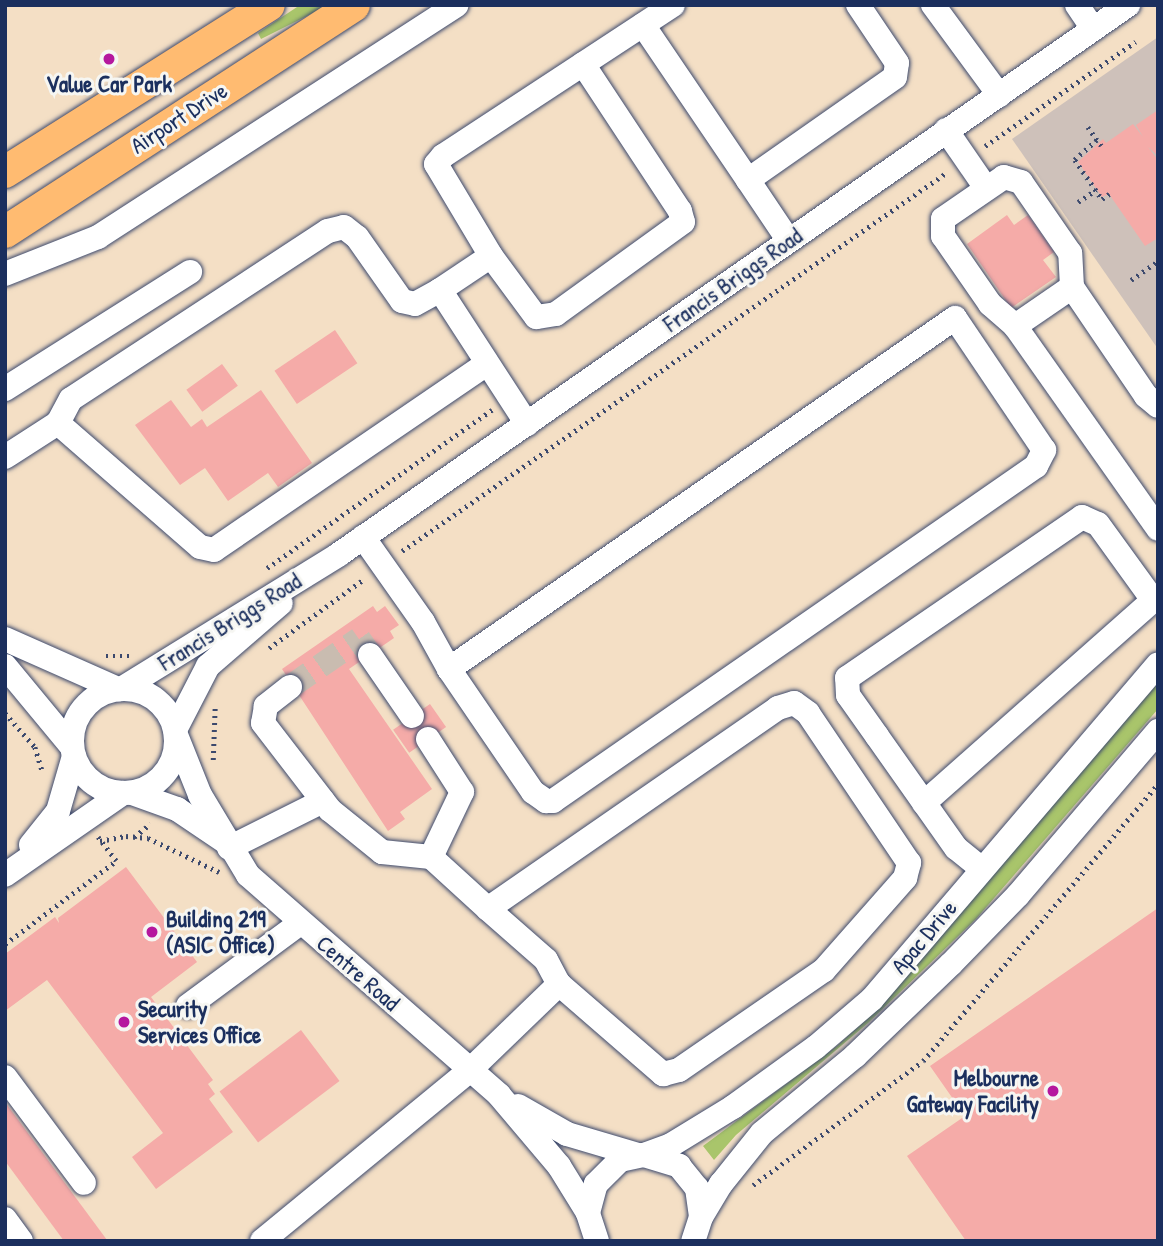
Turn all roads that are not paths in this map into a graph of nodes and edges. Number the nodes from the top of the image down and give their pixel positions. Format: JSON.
{"nodes":[{"id":1,"x":269,"y":5,"type":"edge"},
{"id":2,"x":354,"y":5,"type":"edge"},
{"id":3,"x":673,"y":5,"type":"edge"},
{"id":4,"x":858,"y":5,"type":"edge"},
{"id":5,"x":933,"y":5,"type":"edge"},
{"id":6,"x":1077,"y":5,"type":"edge"},
{"id":7,"x":1128,"y":5,"type":"edge"},
{"id":8,"x":453,"y":9,"type":"edge"},
{"id":9,"x":643,"y":25,"type":"junction"},
{"id":10,"x":1093,"y":29,"type":"junction"},
{"id":11,"x":583,"y":64,"type":"junction"},
{"id":12,"x":999,"y":94,"type":"junction"},
{"id":13,"x":946,"y":130,"type":"junction"},
{"id":14,"x":5,"y":172,"type":"edge"},
{"id":15,"x":748,"y":180,"type":"junction"},
{"id":16,"x":986,"y":188,"type":"junction"},
{"id":17,"x":5,"y":232,"type":"edge"},
{"id":18,"x":789,"y":241,"type":"junction"},
{"id":19,"x":491,"y":256,"type":"junction"},
{"id":20,"x":190,"y":272,"type":"dead end"},
{"id":21,"x":5,"y":274,"type":"edge"},
{"id":22,"x":1072,"y":288,"type":"junction"},
{"id":23,"x":440,"y":290,"type":"junction"},
{"id":24,"x":1015,"y":326,"type":"junction"},
{"id":25,"x":485,"y":365,"type":"junction"},
{"id":26,"x":5,"y":389,"type":"edge"},
{"id":27,"x":1158,"y":406,"type":"edge"},
{"id":28,"x":58,"y":423,"type":"junction"},
{"id":29,"x":527,"y":424,"type":"junction"},
{"id":30,"x":5,"y":457,"type":"edge"},
{"id":31,"x":1158,"y":529,"type":"edge"},
{"id":32,"x":363,"y":537,"type":"junction"},
{"id":33,"x":338,"y":555,"type":"junction"},
{"id":34,"x":1155,"y":598,"type":"edge"},
{"id":35,"x":5,"y":639,"type":"edge"},
{"id":36,"x":370,"y":655,"type":"tunnel mouth"},
{"id":37,"x":1158,"y":664,"type":"edge"},
{"id":38,"x":5,"y":666,"type":"edge"},
{"id":39,"x":449,"y":669,"type":"junction"},
{"id":40,"x":5,"y":677,"type":"edge"},
{"id":41,"x":290,"y":687,"type":"tunnel mouth"},
{"id":42,"x":120,"y":688,"type":"junction"},
{"id":43,"x":33,"y":695,"type":"junction"},
{"id":44,"x":412,"y":716,"type":"dead end"},
{"id":45,"x":1158,"y":732,"type":"edge"},
{"id":46,"x":176,"y":733,"type":"junction"},
{"id":47,"x":428,"y":739,"type":"dead end"},
{"id":48,"x":73,"y":751,"type":"junction"},
{"id":49,"x":128,"y":793,"type":"junction"},
{"id":50,"x":323,"y":801,"type":"junction"},
{"id":51,"x":924,"y":803,"type":"junction"},
{"id":52,"x":228,"y":846,"type":"junction"},
{"id":53,"x":431,"y":858,"type":"junction"},
{"id":54,"x":5,"y":869,"type":"edge"},
{"id":55,"x":982,"y":869,"type":"junction"},
{"id":56,"x":5,"y":875,"type":"edge"},
{"id":57,"x":488,"y":909,"type":"junction"},
{"id":58,"x":300,"y":923,"type":"junction"},
{"id":59,"x":559,"y":984,"type":"junction"},
{"id":60,"x":188,"y":1006,"type":"dead end"},
{"id":61,"x":470,"y":1070,"type":"junction"},
{"id":62,"x":5,"y":1077,"type":"edge"},
{"id":63,"x":499,"y":1095,"type":"junction"},
{"id":64,"x":642,"y":1155,"type":"junction"},
{"id":65,"x":84,"y":1183,"type":"dead end"},
{"id":66,"x":701,"y":1217,"type":"junction"},
{"id":67,"x":5,"y":1219,"type":"edge"},
{"id":68,"x":588,"y":1229,"type":"edge"},
{"id":69,"x":21,"y":1241,"type":"edge"},
{"id":70,"x":262,"y":1241,"type":"edge"},
{"id":71,"x":693,"y":1241,"type":"edge"}],
"edges":[{"from":1,"to":14,"type":"main road","name":"Airport Drive"},
{"from":2,"to":17,"type":"main road","name":"Airport Drive"},
{"from":3,"to":9,"type":"street"},
{"from":4,"to":15,"type":"street"},
{"from":5,"to":12,"type":"street"},
{"from":6,"to":10,"type":"street"},
{"from":7,"to":10,"type":"street","name":"Francis Briggs Road"},
{"from":8,"to":21,"type":"street"},
{"from":9,"to":11,"type":"street"},
{"from":9,"to":15,"type":"street"},
{"from":10,"to":12,"type":"street","name":"Francis Briggs Road"},
{"from":11,"to":19,"type":"street"},
{"from":11,"to":19,"type":"street"},
{"from":12,"to":13,"type":"street","name":"Francis Briggs Road"},
{"from":13,"to":16,"type":"street"},
{"from":13,"to":18,"type":"street","name":"Francis Briggs Road"},
{"from":15,"to":18,"type":"street"},
{"from":16,"to":22,"type":"street"},
{"from":16,"to":24,"type":"street"},
{"from":18,"to":29,"type":"street","name":"Francis Briggs Road"},
{"from":19,"to":23,"type":"street"},
{"from":20,"to":26,"type":"street"},
{"from":22,"to":24,"type":"street"},
{"from":22,"to":27,"type":"street"},
{"from":23,"to":25,"type":"street"},
{"from":23,"to":28,"type":"street"},
{"from":24,"to":31,"type":"street"},
{"from":25,"to":28,"type":"street"},
{"from":25,"to":29,"type":"street"},
{"from":28,"to":30,"type":"street"},
{"from":29,"to":32,"type":"street","name":"Francis Briggs Road"},
{"from":32,"to":33,"type":"street","name":"Francis Briggs Road"},
{"from":32,"to":39,"type":"street"},
{"from":33,"to":42,"type":"street","name":"Francis Briggs Road"},
{"from":33,"to":46,"type":"street","name":"Francis Briggs Road"},
{"from":34,"to":51,"type":"street"},
{"from":34,"to":51,"type":"street"},
{"from":35,"to":42,"type":"street"},
{"from":36,"to":44,"type":"street"},
{"from":37,"to":55,"type":"street","name":"Apac Drive"},
{"from":38,"to":43,"type":"street"},
{"from":39,"to":39,"type":"street"},
{"from":40,"to":43,"type":"street"},
{"from":41,"to":50,"type":"street"},
{"from":42,"to":46,"type":"street"},
{"from":42,"to":48,"type":"street"},
{"from":43,"to":48,"type":"street"},
{"from":45,"to":66,"type":"street","name":"Apac Drive"},
{"from":46,"to":49,"type":"street"},
{"from":46,"to":52,"type":"street","name":"Centre Road"},
{"from":47,"to":53,"type":"street"},
{"from":48,"to":49,"type":"street"},
{"from":48,"to":54,"type":"street"},
{"from":49,"to":52,"type":"street","name":"Centre Road"},
{"from":49,"to":56,"type":"street"},
{"from":50,"to":52,"type":"street"},
{"from":50,"to":53,"type":"street"},
{"from":51,"to":55,"type":"street"},
{"from":52,"to":58,"type":"street","name":"Centre Road"},
{"from":53,"to":57,"type":"street"},
{"from":55,"to":64,"type":"street","name":"Apac Drive"},
{"from":57,"to":59,"type":"street"},
{"from":57,"to":59,"type":"street"},
{"from":58,"to":60,"type":"street"},
{"from":58,"to":61,"type":"street","name":"Centre Road"},
{"from":59,"to":61,"type":"street"},
{"from":61,"to":63,"type":"street","name":"Centre Road"},
{"from":61,"to":70,"type":"street"},
{"from":62,"to":65,"type":"street"},
{"from":63,"to":64,"type":"street","name":"Centre Road"},
{"from":63,"to":68,"type":"street","name":"Centre Road"},
{"from":64,"to":66,"type":"street","name":"Centre Road"},
{"from":64,"to":68,"type":"street","name":"Apac Drive"},
{"from":66,"to":71,"type":"street","name":"Apac Drive"},
{"from":67,"to":69,"type":"street"}]}
